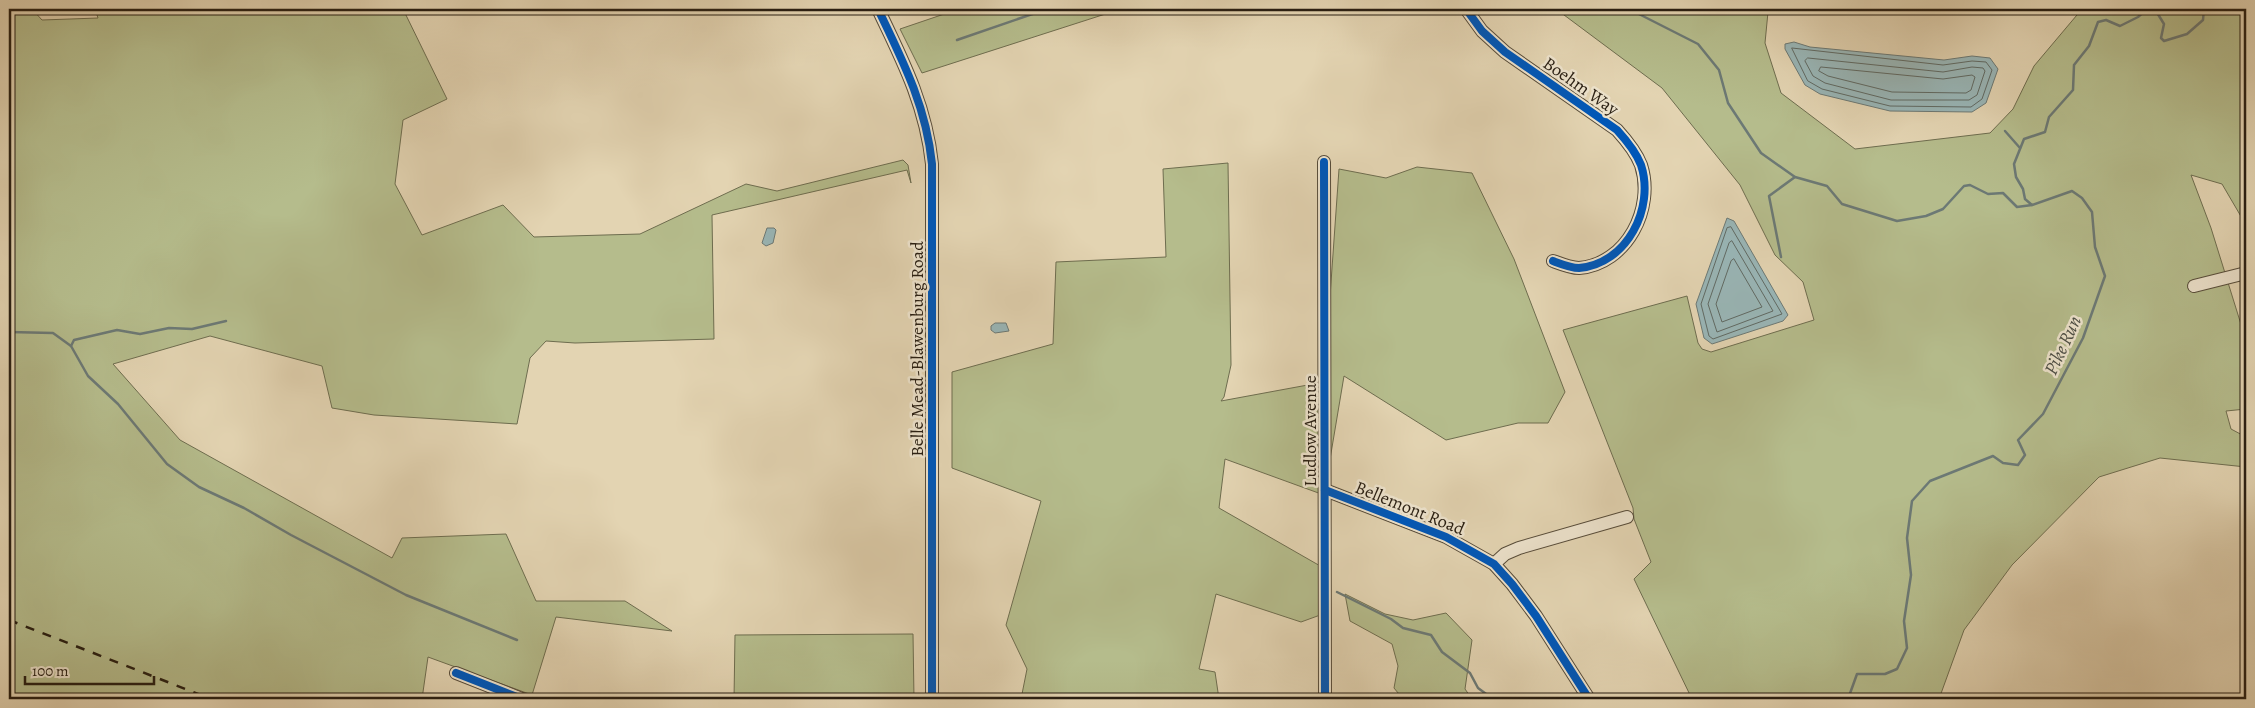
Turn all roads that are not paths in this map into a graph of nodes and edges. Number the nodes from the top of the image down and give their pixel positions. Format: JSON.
{"nodes":[{"id":1,"x":878,"y":9,"type":"edge"},
{"id":2,"x":1466,"y":9,"type":"edge"},
{"id":3,"x":1324,"y":162,"type":"dead end"},
{"id":4,"x":1553,"y":261,"type":"dead end"},
{"id":5,"x":2246,"y":273,"type":"edge"},
{"id":6,"x":2194,"y":286,"type":"dead end"},
{"id":7,"x":1325,"y":490,"type":"junction"},
{"id":8,"x":1627,"y":517,"type":"dead end"},
{"id":9,"x":1494,"y":564,"type":"junction"},
{"id":10,"x":456,"y":673,"type":"dead end"},
{"id":11,"x":522,"y":699,"type":"edge"},
{"id":12,"x":932,"y":699,"type":"edge"},
{"id":13,"x":1325,"y":699,"type":"edge"},
{"id":14,"x":1589,"y":699,"type":"edge"}],
"edges":[{"from":1,"to":12,"type":"street","name":"Belle Mead-Blawenburg Road"},
{"from":2,"to":4,"type":"street","name":"Boehm Way"},
{"from":3,"to":7,"type":"street","name":"Ludlow Avenue"},
{"from":5,"to":6,"type":"street"},
{"from":7,"to":9,"type":"street","name":"Bellemont Road"},
{"from":7,"to":13,"type":"street","name":"Ludlow Avenue"},
{"from":8,"to":9,"type":"street"},
{"from":9,"to":14,"type":"street","name":"Bellemont Road"},
{"from":10,"to":11,"type":"street"}]}
